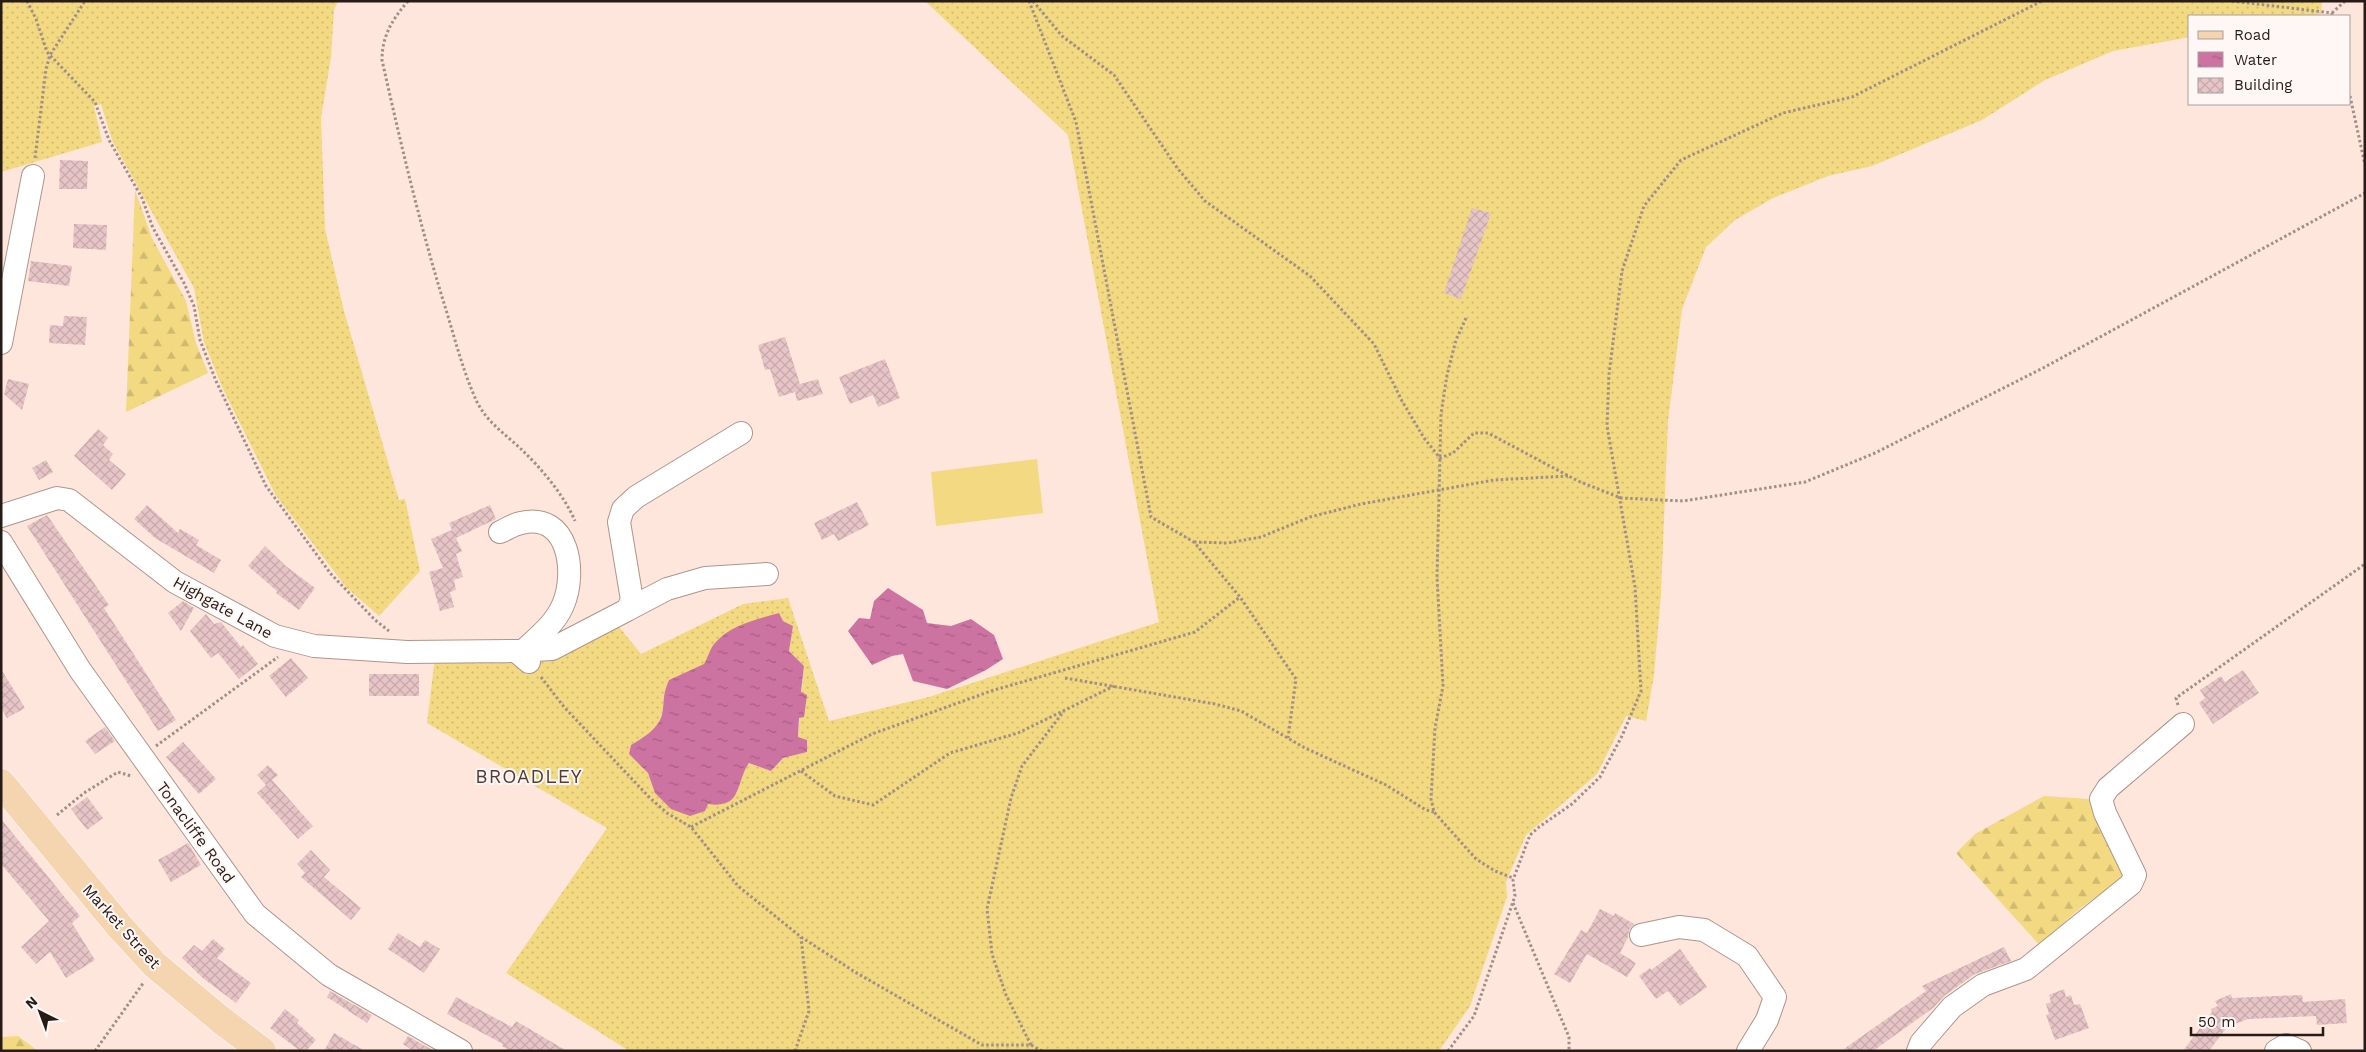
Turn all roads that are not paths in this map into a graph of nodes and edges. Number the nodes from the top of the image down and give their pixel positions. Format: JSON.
{"nodes":[{"id":1,"x":33,"y":176,"type":"road end"},
{"id":2,"x":1,"y":343,"type":"edge"},
{"id":3,"x":740,"y":433,"type":"dead end"},
{"id":4,"x":1,"y":516,"type":"edge"},
{"id":5,"x":500,"y":532,"type":"dead end"},
{"id":6,"x":1,"y":542,"type":"edge"},
{"id":7,"x":767,"y":574,"type":"dead end"},
{"id":8,"x":626,"y":610,"type":"junction"},
{"id":9,"x":523,"y":655,"type":"junction"},
{"id":10,"x":2183,"y":724,"type":"road end"},
{"id":11,"x":1,"y":782,"type":"edge"},
{"id":12,"x":1641,"y":935,"type":"dead end"},
{"id":13,"x":262,"y":1051,"type":"edge"},
{"id":14,"x":461,"y":1051,"type":"edge"},
{"id":15,"x":1748,"y":1051,"type":"edge"},
{"id":16,"x":1918,"y":1051,"type":"edge"},
{"id":17,"x":2276,"y":1051,"type":"edge"},
{"id":18,"x":2300,"y":1051,"type":"edge"}],
"edges":[{"from":1,"to":2,"type":"street"},
{"from":3,"to":8,"type":"street"},
{"from":4,"to":9,"type":"street","name":"Highgate Lane"},
{"from":5,"to":9,"type":"street"},
{"from":6,"to":14,"type":"street","name":"Tonacliffe Road"},
{"from":7,"to":8,"type":"street","name":"Highgate Lane"},
{"from":8,"to":9,"type":"street","name":"Highgate Lane"},
{"from":10,"to":16,"type":"street"},
{"from":11,"to":13,"type":"main road","name":"Market Street"},
{"from":12,"to":15,"type":"street"},
{"from":17,"to":18,"type":"street"}]}
